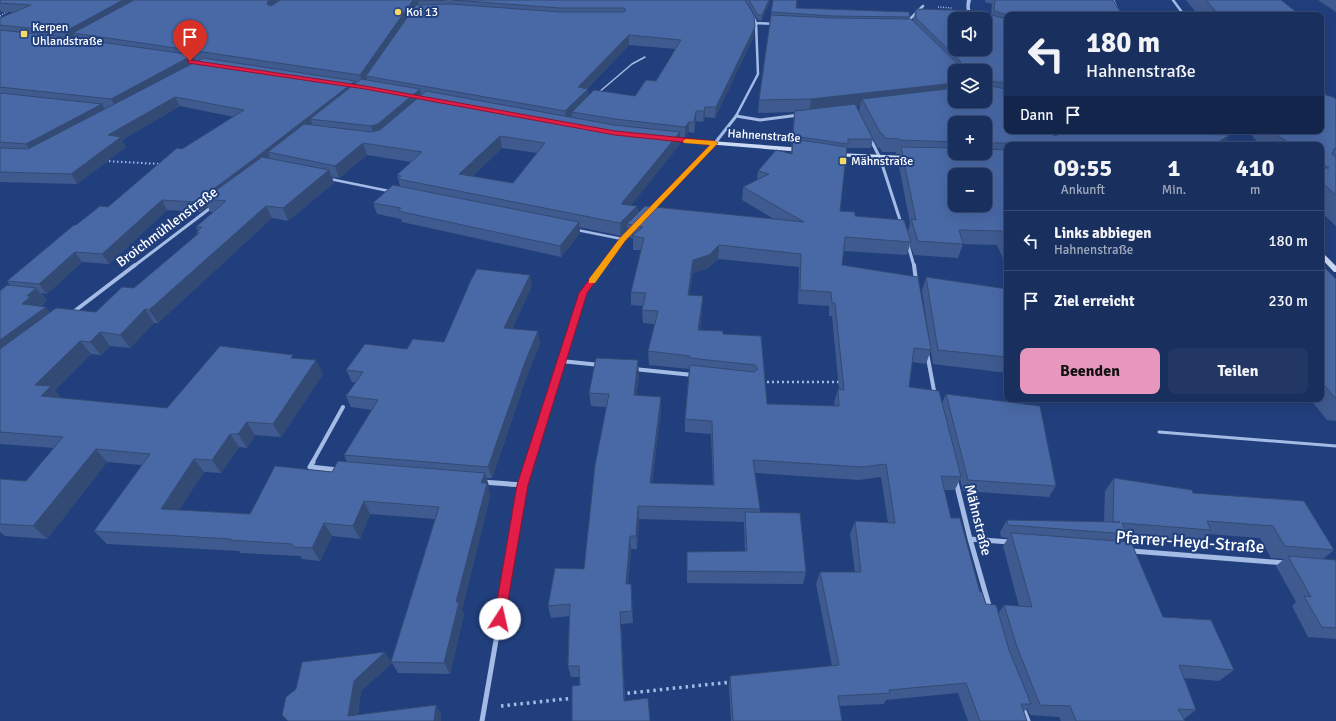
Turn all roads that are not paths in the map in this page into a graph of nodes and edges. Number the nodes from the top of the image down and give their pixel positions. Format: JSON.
{"nodes":[{"id":1,"x":969,"y":0,"type":"edge"},
{"id":2,"x":1114,"y":0,"type":"edge"},
{"id":3,"x":1173,"y":0,"type":"edge"},
{"id":4,"x":923,"y":6,"type":"dead end"},
{"id":5,"x":749,"y":10,"type":"edge"},
{"id":6,"x":969,"y":12,"type":"edge"},
{"id":7,"x":1119,"y":12,"type":"edge"},
{"id":8,"x":1182,"y":12,"type":"edge"},
{"id":9,"x":756,"y":23,"type":"junction"},
{"id":10,"x":778,"y":24,"type":"edge"},
{"id":11,"x":910,"y":28,"type":"edge"},
{"id":12,"x":645,"y":57,"type":"dead end"},
{"id":13,"x":595,"y":96,"type":"edge"},
{"id":14,"x":800,"y":115,"type":"edge"},
{"id":15,"x":736,"y":116,"type":"junction"},
{"id":16,"x":869,"y":137,"type":"edge"},
{"id":17,"x":665,"y":139,"type":"edge"},
{"id":18,"x":715,"y":143,"type":"junction"},
{"id":19,"x":807,"y":150,"type":"edge"},
{"id":20,"x":829,"y":154,"type":"edge"},
{"id":21,"x":880,"y":158,"type":"junction"},
{"id":22,"x":918,"y":158,"type":"edge"},
{"id":23,"x":328,"y":178,"type":"edge"},
{"id":24,"x":390,"y":191,"type":"edge"},
{"id":25,"x":216,"y":204,"type":"edge"},
{"id":26,"x":648,"y":212,"type":"edge"},
{"id":27,"x":633,"y":228,"type":"edge"},
{"id":28,"x":576,"y":230,"type":"edge"},
{"id":29,"x":903,"y":230,"type":"edge"},
{"id":30,"x":905,"y":237,"type":"edge"},
{"id":31,"x":622,"y":239,"type":"junction"},
{"id":32,"x":1324,"y":257,"type":"edge"},
{"id":33,"x":1336,"y":270,"type":"edge"},
{"id":34,"x":918,"y":289,"type":"edge"},
{"id":35,"x":70,"y":314,"type":"edge"},
{"id":36,"x":927,"y":351,"type":"edge"},
{"id":37,"x":562,"y":361,"type":"junction"},
{"id":38,"x":608,"y":366,"type":"edge"},
{"id":39,"x":631,"y":368,"type":"edge"},
{"id":40,"x":700,"y":376,"type":"edge"},
{"id":41,"x":937,"y":404,"type":"edge"},
{"id":42,"x":343,"y":407,"type":"dead end"},
{"id":43,"x":1159,"y":432,"type":"dead end"},
{"id":44,"x":1336,"y":446,"type":"edge"},
{"id":45,"x":341,"y":470,"type":"edge"},
{"id":46,"x":955,"y":479,"type":"edge"},
{"id":47,"x":475,"y":481,"type":"edge"},
{"id":48,"x":523,"y":485,"type":"junction"},
{"id":49,"x":970,"y":539,"type":"junction"},
{"id":50,"x":1018,"y":543,"type":"edge"},
{"id":51,"x":1129,"y":551,"type":"edge"},
{"id":52,"x":1288,"y":563,"type":"edge"},
{"id":53,"x":991,"y":614,"type":"edge"},
{"id":54,"x":1020,"y":700,"type":"edge"},
{"id":55,"x":482,"y":721,"type":"edge"},
{"id":56,"x":1028,"y":721,"type":"edge"}],
"edges":[{"from":1,"to":6,"type":"street"},
{"from":2,"to":7,"type":"street"},
{"from":3,"to":8,"type":"street"},
{"from":4,"to":11,"type":"street"},
{"from":5,"to":9,"type":"street"},
{"from":9,"to":10,"type":"street"},
{"from":9,"to":15,"type":"street"},
{"from":12,"to":13,"type":"lane"},
{"from":14,"to":15,"type":"street"},
{"from":15,"to":18,"type":"street"},
{"from":16,"to":21,"type":"street"},
{"from":17,"to":18,"type":"main road","name":"Hahnenstraße"},
{"from":18,"to":19,"type":"main road","name":"Hahnenstraße"},
{"from":18,"to":26,"type":"street"},
{"from":20,"to":21,"type":"main road"},
{"from":21,"to":22,"type":"main road"},
{"from":21,"to":29,"type":"street"},
{"from":23,"to":24,"type":"lane"},
{"from":25,"to":35,"type":"street","name":"Broichmühlenstraße"},
{"from":27,"to":31,"type":"street"},
{"from":28,"to":31,"type":"lane"},
{"from":30,"to":34,"type":"street"},
{"from":31,"to":37,"type":"street"},
{"from":32,"to":33,"type":"main road"},
{"from":36,"to":41,"type":"street"},
{"from":37,"to":38,"type":"street"},
{"from":37,"to":48,"type":"street"},
{"from":39,"to":40,"type":"street"},
{"from":42,"to":45,"type":"street"},
{"from":43,"to":44,"type":"lane"},
{"from":46,"to":49,"type":"street","name":"Mähnstraße"},
{"from":47,"to":48,"type":"street"},
{"from":48,"to":55,"type":"street"},
{"from":49,"to":50,"type":"street"},
{"from":49,"to":53,"type":"street","name":"Mähnstraße"},
{"from":51,"to":52,"type":"street","name":"Pfarrer-Heyd-Straße"},
{"from":54,"to":56,"type":"street"}]}
